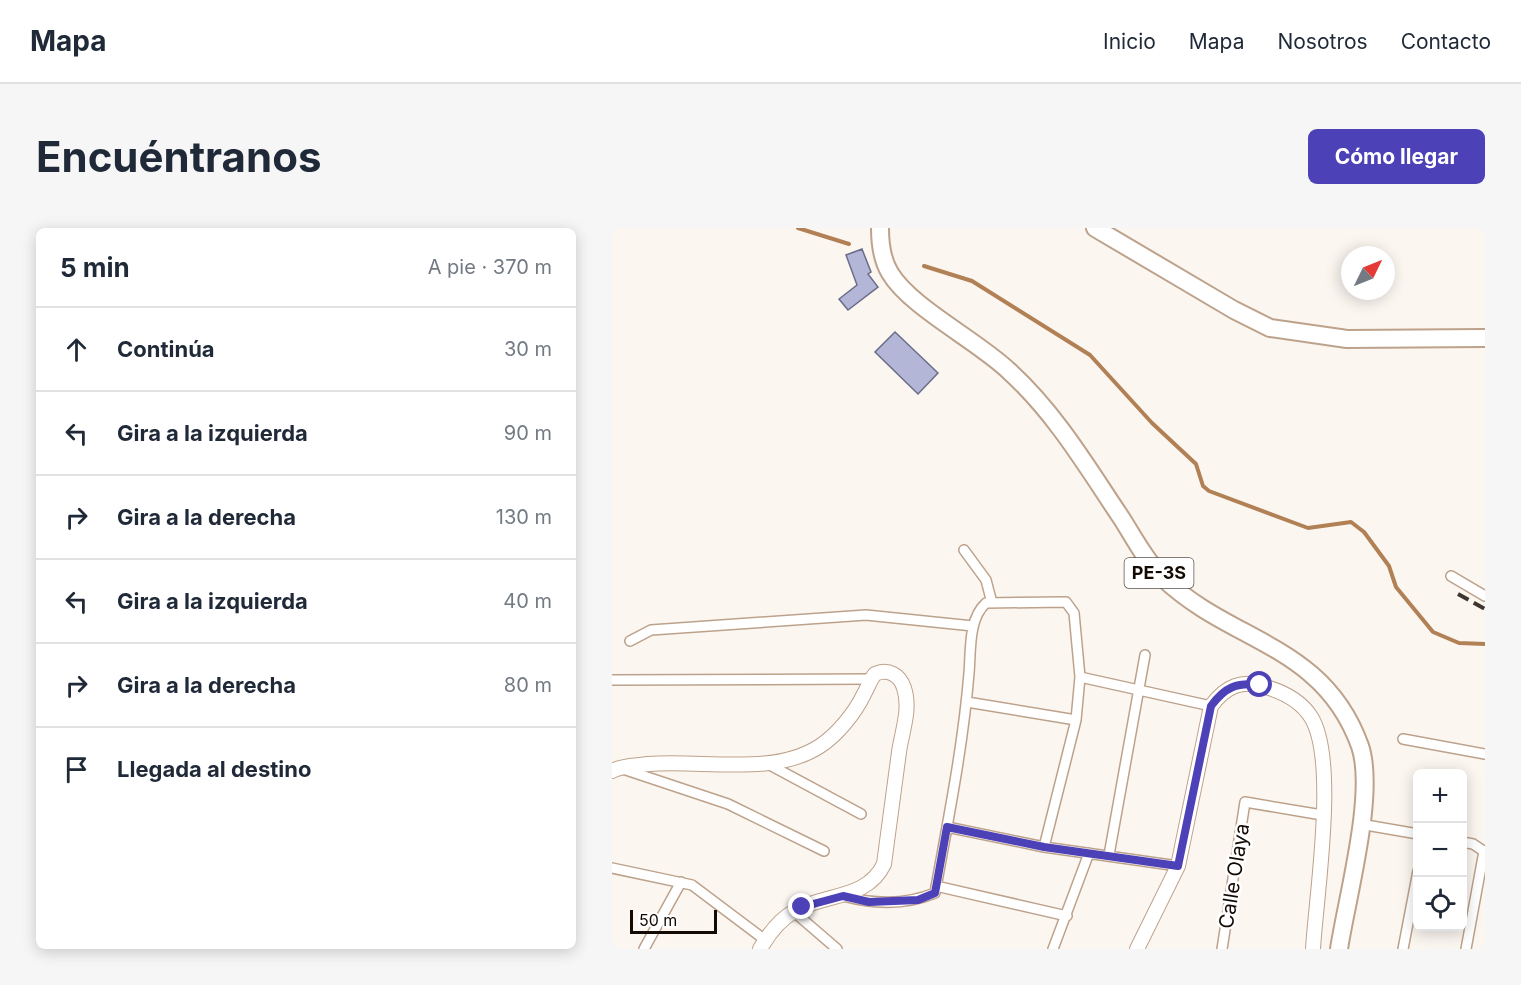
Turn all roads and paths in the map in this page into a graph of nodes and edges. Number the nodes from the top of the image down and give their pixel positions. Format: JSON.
{"nodes":[{"id":1,"x":880,"y":228,"type":"edge"},
{"id":2,"x":1095,"y":228,"type":"edge"},
{"id":3,"x":1485,"y":338,"type":"edge"},
{"id":4,"x":964,"y":550,"type":"dead end"},
{"id":5,"x":1451,"y":576,"type":"dead end"},
{"id":6,"x":1485,"y":596,"type":"edge"},
{"id":7,"x":992,"y":603,"type":"junction"},
{"id":8,"x":973,"y":626,"type":"junction"},
{"id":9,"x":630,"y":641,"type":"dead end"},
{"id":10,"x":1145,"y":655,"type":"dead end"},
{"id":11,"x":1080,"y":677,"type":"junction"},
{"id":12,"x":871,"y":679,"type":"junction"},
{"id":13,"x":612,"y":680,"type":"edge"},
{"id":14,"x":1139,"y":691,"type":"junction"},
{"id":15,"x":967,"y":702,"type":"junction"},
{"id":16,"x":1211,"y":706,"type":"junction"},
{"id":17,"x":1076,"y":720,"type":"junction"},
{"id":18,"x":1403,"y":739,"type":"dead end"},
{"id":19,"x":1485,"y":754,"type":"edge"},
{"id":20,"x":768,"y":764,"type":"junction"},
{"id":21,"x":614,"y":768,"type":"edge"},
{"id":22,"x":861,"y":814,"type":"dead end"},
{"id":23,"x":1322,"y":815,"type":"junction"},
{"id":24,"x":1360,"y":824,"type":"junction"},
{"id":25,"x":947,"y":827,"type":"junction"},
{"id":26,"x":1413,"y":833,"type":"edge"},
{"id":27,"x":1467,"y":843,"type":"edge"},
{"id":28,"x":1044,"y":847,"type":"junction"},
{"id":29,"x":824,"y":851,"type":"dead end"},
{"id":30,"x":1484,"y":851,"type":"edge"},
{"id":31,"x":1089,"y":852,"type":"junction"},
{"id":32,"x":1109,"y":855,"type":"junction"},
{"id":33,"x":1178,"y":866,"type":"junction"},
{"id":34,"x":612,"y":868,"type":"edge"},
{"id":35,"x":1417,"y":877,"type":"edge"},
{"id":36,"x":681,"y":882,"type":"junction"},
{"id":37,"x":936,"y":886,"type":"junction"},
{"id":38,"x":843,"y":896,"type":"junction"},
{"id":39,"x":793,"y":911,"type":"junction"},
{"id":40,"x":1067,"y":916,"type":"junction"},
{"id":41,"x":763,"y":945,"type":"edge"},
{"id":42,"x":644,"y":949,"type":"edge"},
{"id":43,"x":837,"y":949,"type":"edge"},
{"id":44,"x":1053,"y":949,"type":"edge"},
{"id":45,"x":1137,"y":949,"type":"edge"},
{"id":46,"x":1222,"y":949,"type":"edge"},
{"id":47,"x":1313,"y":949,"type":"edge"},
{"id":48,"x":1339,"y":949,"type":"edge"},
{"id":49,"x":1403,"y":949,"type":"edge"},
{"id":50,"x":1466,"y":949,"type":"edge"}],
"edges":[{"from":1,"to":24,"type":"highway","number":"PE-3S"},
{"from":2,"to":3,"type":"highway"},
{"from":4,"to":7,"type":"street"},
{"from":5,"to":6,"type":"street"},
{"from":7,"to":8,"type":"street"},
{"from":7,"to":11,"type":"street"},
{"from":8,"to":9,"type":"street"},
{"from":8,"to":15,"type":"street"},
{"from":10,"to":14,"type":"street"},
{"from":11,"to":14,"type":"street"},
{"from":11,"to":17,"type":"street"},
{"from":12,"to":13,"type":"street"},
{"from":12,"to":20,"type":"main road"},
{"from":12,"to":38,"type":"main road"},
{"from":14,"to":16,"type":"street"},
{"from":14,"to":32,"type":"street"},
{"from":15,"to":17,"type":"street"},
{"from":15,"to":25,"type":"street"},
{"from":16,"to":23,"type":"main road"},
{"from":16,"to":33,"type":"main road"},
{"from":17,"to":28,"type":"street"},
{"from":18,"to":19,"type":"street"},
{"from":20,"to":21,"type":"main road"},
{"from":20,"to":22,"type":"street"},
{"from":21,"to":29,"type":"street"},
{"from":23,"to":46,"type":"street","name":"Calle Olaya"},
{"from":23,"to":47,"type":"main road"},
{"from":24,"to":26,"type":"street"},
{"from":24,"to":48,"type":"highway","number":"PE-3S"},
{"from":25,"to":28,"type":"street"},
{"from":25,"to":37,"type":"street"},
{"from":27,"to":30,"type":"street"},
{"from":28,"to":31,"type":"street"},
{"from":30,"to":50,"type":"street"},
{"from":31,"to":32,"type":"street"},
{"from":31,"to":40,"type":"street"},
{"from":32,"to":33,"type":"street"},
{"from":33,"to":45,"type":"main road"},
{"from":34,"to":36,"type":"street"},
{"from":35,"to":49,"type":"street"},
{"from":36,"to":41,"type":"street"},
{"from":36,"to":42,"type":"street"},
{"from":37,"to":38,"type":"street"},
{"from":37,"to":40,"type":"street"},
{"from":38,"to":39,"type":"main road"},
{"from":39,"to":41,"type":"main road"},
{"from":39,"to":43,"type":"street"},
{"from":40,"to":44,"type":"street"}]}
